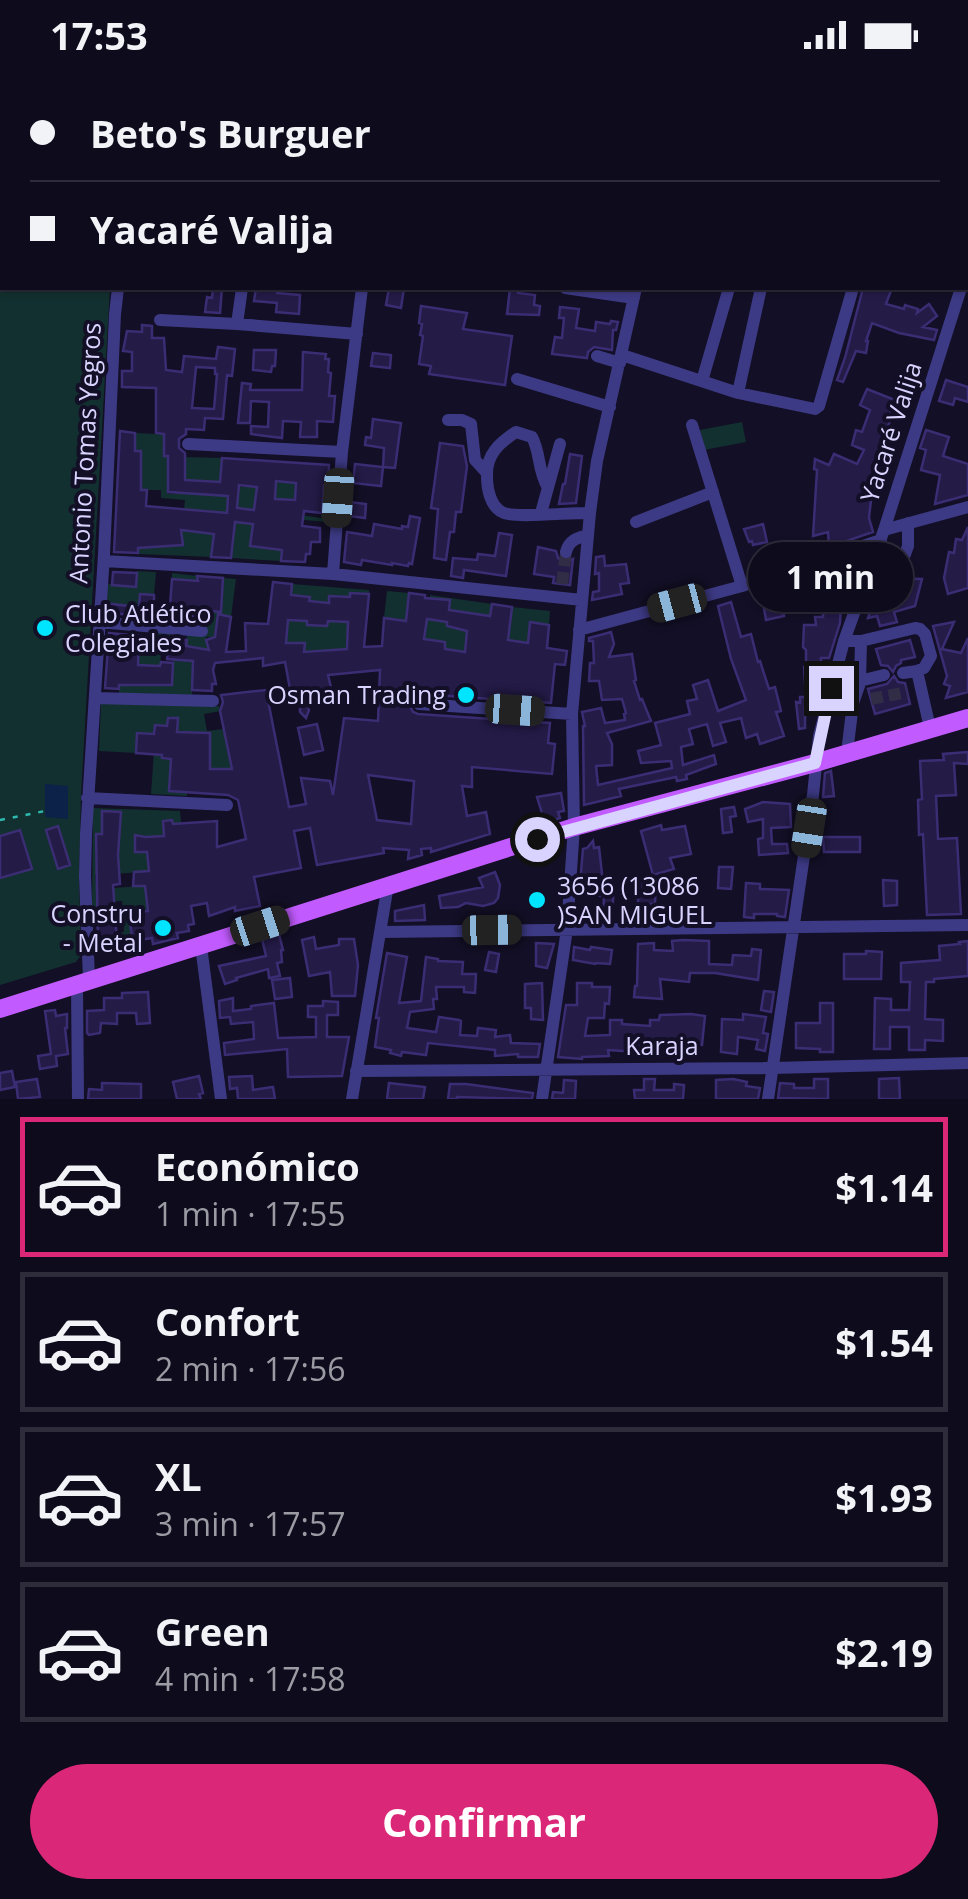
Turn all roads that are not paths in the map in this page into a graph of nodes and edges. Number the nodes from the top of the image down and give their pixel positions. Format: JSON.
{"nodes":[{"id":1,"x":118,"y":290,"type":"edge"},
{"id":2,"x":242,"y":290,"type":"edge"},
{"id":3,"x":362,"y":290,"type":"edge"},
{"id":4,"x":593,"y":290,"type":"edge"},
{"id":5,"x":728,"y":290,"type":"edge"},
{"id":6,"x":760,"y":290,"type":"edge"},
{"id":7,"x":852,"y":290,"type":"edge"},
{"id":8,"x":960,"y":290,"type":"edge"},
{"id":9,"x":635,"y":293,"type":"edge"},
{"id":10,"x":160,"y":320,"type":"dead end"},
{"id":11,"x":237,"y":324,"type":"junction"},
{"id":12,"x":357,"y":334,"type":"junction"},
{"id":13,"x":596,"y":356,"type":"dead end"},
{"id":14,"x":621,"y":359,"type":"junction"},
{"id":15,"x":517,"y":379,"type":"dead end"},
{"id":16,"x":702,"y":381,"type":"junction"},
{"id":17,"x":738,"y":393,"type":"junction"},
{"id":18,"x":610,"y":407,"type":"junction"},
{"id":19,"x":448,"y":420,"type":"dead end"},
{"id":20,"x":692,"y":426,"type":"dead end"},
{"id":21,"x":188,"y":444,"type":"dead end"},
{"id":22,"x":560,"y":444,"type":"dead end"},
{"id":23,"x":342,"y":452,"type":"junction"},
{"id":24,"x":486,"y":472,"type":"junction"},
{"id":25,"x":548,"y":488,"type":"junction"},
{"id":26,"x":713,"y":492,"type":"junction"},
{"id":27,"x":968,"y":507,"type":"edge"},
{"id":28,"x":590,"y":512,"type":"junction"},
{"id":29,"x":541,"y":513,"type":"junction"},
{"id":30,"x":636,"y":522,"type":"dead end"},
{"id":31,"x":908,"y":523,"type":"junction"},
{"id":32,"x":588,"y":535,"type":"junction"},
{"id":33,"x":882,"y":535,"type":"junction"},
{"id":34,"x":566,"y":552,"type":"dead end"},
{"id":35,"x":104,"y":561,"type":"junction"},
{"id":36,"x":900,"y":568,"type":"dead end"},
{"id":37,"x":333,"y":574,"type":"junction"},
{"id":38,"x":742,"y":586,"type":"junction"},
{"id":39,"x":582,"y":600,"type":"junction"},
{"id":40,"x":98,"y":622,"type":"junction"},
{"id":41,"x":579,"y":630,"type":"junction"},
{"id":42,"x":202,"y":631,"type":"dead end"},
{"id":43,"x":861,"y":640,"type":"junction"},
{"id":44,"x":844,"y":641,"type":"junction"},
{"id":45,"x":884,"y":675,"type":"dead end"},
{"id":46,"x":860,"y":683,"type":"junction"},
{"id":47,"x":831,"y":688,"type":"junction"},
{"id":48,"x":95,"y":698,"type":"junction"},
{"id":49,"x":871,"y":698,"type":"tunnel mouth"},
{"id":50,"x":212,"y":701,"type":"dead end"},
{"id":51,"x":853,"y":703,"type":"junction"},
{"id":52,"x":419,"y":704,"type":"dead end"},
{"id":53,"x":572,"y":714,"type":"junction"},
{"id":54,"x":968,"y":718,"type":"edge"},
{"id":55,"x":930,"y":728,"type":"junction"},
{"id":56,"x":847,"y":754,"type":"junction"},
{"id":57,"x":815,"y":763,"type":"junction"},
{"id":58,"x":88,"y":798,"type":"junction"},
{"id":59,"x":227,"y":806,"type":"dead end"},
{"id":60,"x":574,"y":827,"type":"junction"},
{"id":61,"x":388,"y":886,"type":"junction"},
{"id":62,"x":968,"y":925,"type":"edge"},
{"id":63,"x":794,"y":928,"type":"junction"},
{"id":64,"x":567,"y":929,"type":"junction"},
{"id":65,"x":380,"y":932,"type":"junction"},
{"id":66,"x":201,"y":946,"type":"junction"},
{"id":67,"x":83,"y":982,"type":"junction"},
{"id":68,"x":0,"y":1009,"type":"edge"},
{"id":69,"x":968,"y":1064,"type":"edge"},
{"id":70,"x":547,"y":1068,"type":"junction"},
{"id":71,"x":772,"y":1068,"type":"junction"},
{"id":72,"x":356,"y":1071,"type":"junction"},
{"id":73,"x":78,"y":1099,"type":"edge"},
{"id":74,"x":221,"y":1099,"type":"edge"},
{"id":75,"x":352,"y":1099,"type":"edge"},
{"id":76,"x":542,"y":1099,"type":"edge"},
{"id":77,"x":768,"y":1099,"type":"edge"}],
"edges":[{"from":1,"to":35,"type":"street","name":"Antonio Tomas Yegros"},
{"from":2,"to":11,"type":"street"},
{"from":3,"to":12,"type":"street"},
{"from":4,"to":9,"type":"street"},
{"from":5,"to":16,"type":"street"},
{"from":6,"to":17,"type":"street"},
{"from":7,"to":17,"type":"street"},
{"from":8,"to":33,"type":"street","name":"Yacaré Valija"},
{"from":9,"to":14,"type":"street"},
{"from":10,"to":11,"type":"street"},
{"from":11,"to":12,"type":"street"},
{"from":12,"to":23,"type":"street"},
{"from":13,"to":14,"type":"street"},
{"from":14,"to":16,"type":"street"},
{"from":14,"to":18,"type":"street"},
{"from":15,"to":18,"type":"street"},
{"from":16,"to":17,"type":"street"},
{"from":18,"to":28,"type":"street"},
{"from":19,"to":24,"type":"street"},
{"from":20,"to":26,"type":"street"},
{"from":21,"to":23,"type":"street"},
{"from":22,"to":25,"type":"street"},
{"from":23,"to":37,"type":"street"},
{"from":24,"to":25,"type":"street"},
{"from":24,"to":29,"type":"street"},
{"from":25,"to":29,"type":"street"},
{"from":26,"to":30,"type":"street"},
{"from":26,"to":38,"type":"street"},
{"from":27,"to":31,"type":"street"},
{"from":28,"to":29,"type":"street"},
{"from":28,"to":32,"type":"street"},
{"from":31,"to":33,"type":"street"},
{"from":31,"to":36,"type":"street"},
{"from":32,"to":34,"type":"street"},
{"from":32,"to":39,"type":"street"},
{"from":33,"to":38,"type":"street"},
{"from":33,"to":44,"type":"street","name":"Yacaré Valija"},
{"from":35,"to":37,"type":"street"},
{"from":35,"to":40,"type":"street","name":"Antonio Tomas Yegros"},
{"from":37,"to":39,"type":"street"},
{"from":38,"to":41,"type":"street"},
{"from":39,"to":41,"type":"street"},
{"from":40,"to":42,"type":"street"},
{"from":40,"to":48,"type":"street","name":"Antonio Tomas Yegros"},
{"from":41,"to":53,"type":"street"},
{"from":43,"to":44,"type":"street"},
{"from":43,"to":46,"type":"street"},
{"from":43,"to":55,"type":"street"},
{"from":44,"to":47,"type":"street","name":"Yacaré Valija"},
{"from":45,"to":46,"type":"street"},
{"from":46,"to":47,"type":"street"},
{"from":46,"to":51,"type":"street"},
{"from":47,"to":57,"type":"street","name":"Yacaré Valija"},
{"from":48,"to":50,"type":"street"},
{"from":48,"to":58,"type":"street","name":"Antonio Tomas Yegros"},
{"from":49,"to":51,"type":"street"},
{"from":51,"to":56,"type":"street"},
{"from":52,"to":53,"type":"street"},
{"from":53,"to":60,"type":"street"},
{"from":54,"to":55,"type":"main road"},
{"from":55,"to":56,"type":"main road"},
{"from":56,"to":57,"type":"main road"},
{"from":57,"to":60,"type":"main road"},
{"from":57,"to":63,"type":"street","name":"Yacaré Valija"},
{"from":58,"to":59,"type":"street"},
{"from":58,"to":67,"type":"street","name":"Antonio Tomas Yegros"},
{"from":60,"to":61,"type":"main road"},
{"from":60,"to":64,"type":"street"},
{"from":61,"to":65,"type":"street"},
{"from":61,"to":66,"type":"main road"},
{"from":62,"to":63,"type":"street"},
{"from":63,"to":64,"type":"street"},
{"from":63,"to":71,"type":"street","name":"Yacaré Valija"},
{"from":64,"to":65,"type":"street"},
{"from":64,"to":70,"type":"street"},
{"from":65,"to":72,"type":"street"},
{"from":66,"to":67,"type":"main road"},
{"from":66,"to":74,"type":"street"},
{"from":67,"to":68,"type":"main road"},
{"from":67,"to":73,"type":"street","name":"Antonio Tomas Yegros"},
{"from":69,"to":71,"type":"street","name":"Karaja"},
{"from":70,"to":71,"type":"street","name":"Karaja"},
{"from":70,"to":72,"type":"street","name":"Karaja"},
{"from":70,"to":76,"type":"street"},
{"from":71,"to":77,"type":"street","name":"Yacaré Valija"},
{"from":72,"to":75,"type":"street"}]}
